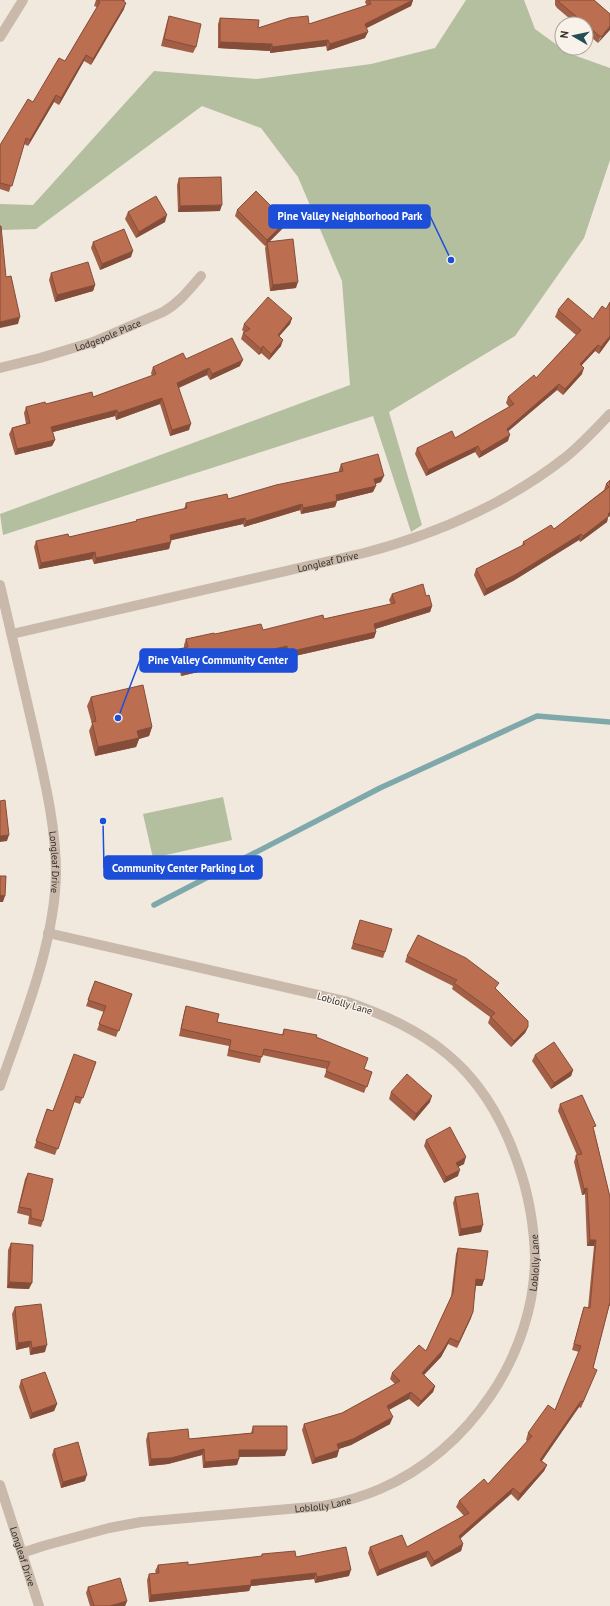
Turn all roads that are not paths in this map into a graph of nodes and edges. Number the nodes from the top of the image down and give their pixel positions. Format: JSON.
{"nodes":[{"id":1,"x":23,"y":0,"type":"edge"},
{"id":2,"x":0,"y":37,"type":"edge"},
{"id":3,"x":201,"y":276,"type":"dead end"},
{"id":4,"x":0,"y":368,"type":"edge"},
{"id":5,"x":610,"y":414,"type":"edge"},
{"id":6,"x":0,"y":584,"type":"edge"},
{"id":7,"x":12,"y":634,"type":"junction"},
{"id":8,"x":48,"y":933,"type":"junction"},
{"id":9,"x":0,"y":1086,"type":"edge"},
{"id":10,"x":0,"y":1485,"type":"edge"},
{"id":11,"x":22,"y":1553,"type":"junction"},
{"id":12,"x":39,"y":1606,"type":"edge"}],
"edges":[{"from":1,"to":2,"type":"street"},
{"from":3,"to":4,"type":"street","name":"Lodgepole Place"},
{"from":5,"to":7,"type":"street","name":"Longleaf Drive"},
{"from":6,"to":7,"type":"street","name":"Longleaf Drive"},
{"from":7,"to":8,"type":"street","name":"Longleaf Drive"},
{"from":8,"to":9,"type":"street","name":"Longleaf Drive"},
{"from":8,"to":11,"type":"street","name":"Loblolly Lane"},
{"from":10,"to":11,"type":"street","name":"Longleaf Drive"},
{"from":11,"to":12,"type":"street","name":"Longleaf Drive"}]}
